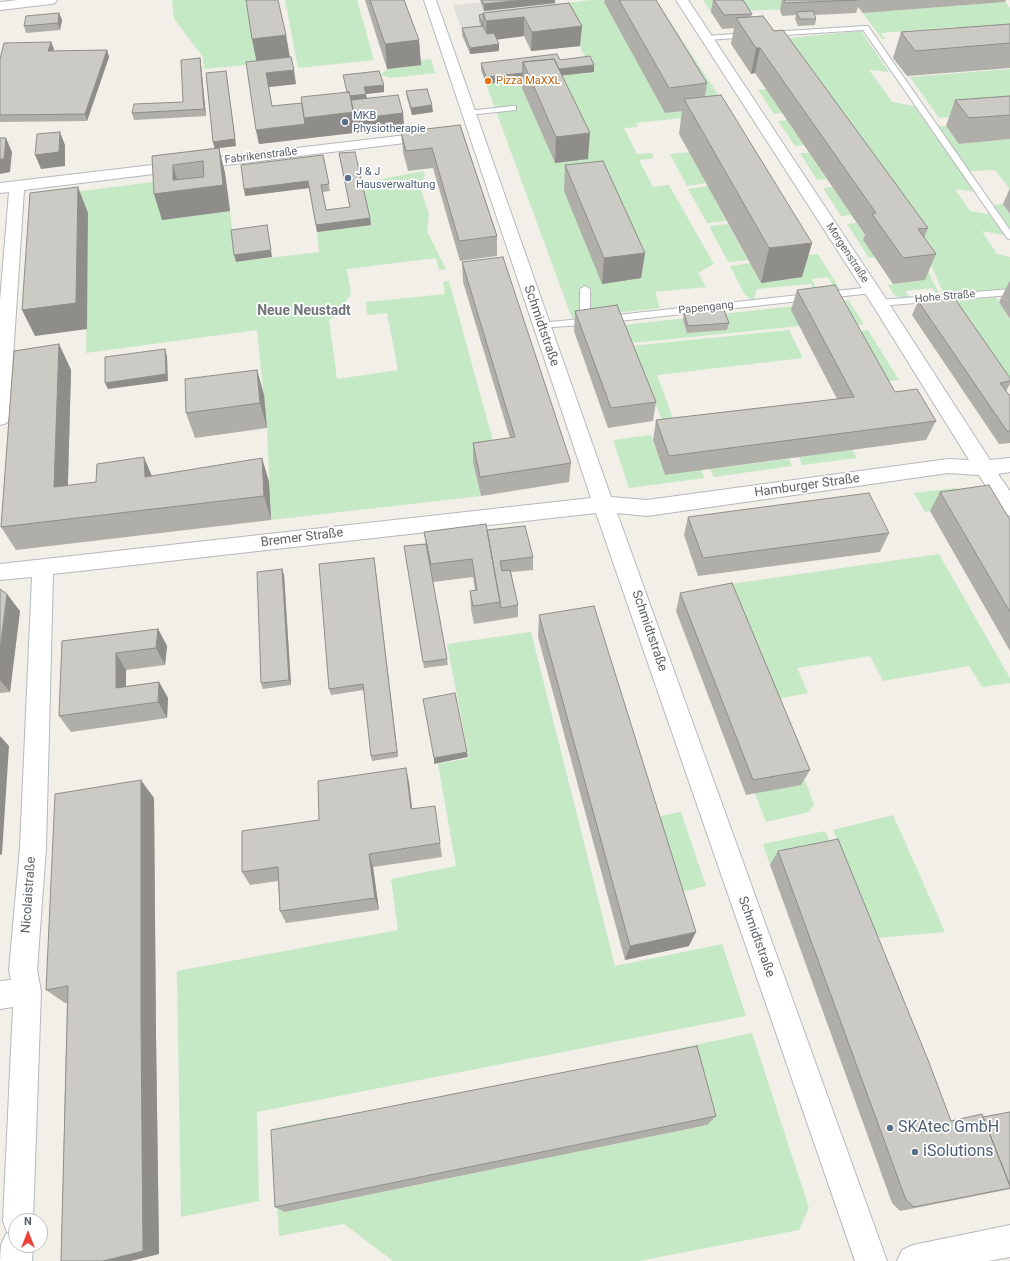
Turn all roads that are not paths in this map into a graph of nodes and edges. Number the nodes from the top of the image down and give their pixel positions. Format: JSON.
{"nodes":[{"id":1,"x":51,"y":0,"type":"edge"},
{"id":2,"x":430,"y":0,"type":"edge"},
{"id":3,"x":682,"y":0,"type":"edge"},
{"id":4,"x":0,"y":6,"type":"edge"},
{"id":5,"x":707,"y":38,"type":"junction"},
{"id":6,"x":513,"y":108,"type":"dead end"},
{"id":7,"x":468,"y":125,"type":"junction"},
{"id":8,"x":445,"y":134,"type":"edge"},
{"id":9,"x":8,"y":187,"type":"edge"},
{"id":10,"x":1010,"y":236,"type":"edge"},
{"id":11,"x":585,"y":290,"type":"dead end"},
{"id":12,"x":1010,"y":292,"type":"edge"},
{"id":13,"x":876,"y":297,"type":"junction"},
{"id":14,"x":584,"y":322,"type":"junction"},
{"id":15,"x":541,"y":326,"type":"junction"},
{"id":16,"x":0,"y":418,"type":"edge"},
{"id":17,"x":1010,"y":465,"type":"edge"},
{"id":18,"x":985,"y":468,"type":"junction"},
{"id":19,"x":604,"y":504,"type":"junction"},
{"id":20,"x":1010,"y":508,"type":"edge"},
{"id":21,"x":43,"y":568,"type":"junction"},
{"id":22,"x":0,"y":572,"type":"edge"},
{"id":23,"x":27,"y":991,"type":"junction"},
{"id":24,"x":0,"y":995,"type":"edge"},
{"id":25,"x":18,"y":1213,"type":"edge"},
{"id":26,"x":1010,"y":1240,"type":"edge"},
{"id":27,"x":871,"y":1261,"type":"edge"},
{"id":28,"x":913,"y":1261,"type":"edge"}],
"edges":[{"from":1,"to":4,"type":"street"},
{"from":2,"to":7,"type":"street","name":"Schmidtstraße"},
{"from":3,"to":5,"type":"street","name":"Morgenstraße"},
{"from":5,"to":10,"type":"lane"},
{"from":5,"to":13,"type":"street","name":"Morgenstraße"},
{"from":6,"to":7,"type":"lane"},
{"from":7,"to":15,"type":"street","name":"Schmidtstraße"},
{"from":8,"to":9,"type":"street","name":"Fabrikenstraße"},
{"from":9,"to":16,"type":"street"},
{"from":11,"to":14,"type":"lane"},
{"from":12,"to":13,"type":"lane","name":"Hohe Straße"},
{"from":13,"to":14,"type":"lane","name":"Papengang"},
{"from":13,"to":18,"type":"street","name":"Morgenstraße"},
{"from":14,"to":15,"type":"lane","name":"Papengang"},
{"from":15,"to":19,"type":"street","name":"Schmidtstraße"},
{"from":17,"to":18,"type":"street","name":"Hamburger Straße"},
{"from":18,"to":19,"type":"street","name":"Hamburger Straße"},
{"from":18,"to":20,"type":"street","name":"Morgenstraße"},
{"from":19,"to":21,"type":"street","name":"Bremer Straße"},
{"from":19,"to":27,"type":"street","name":"Schmidtstraße"},
{"from":21,"to":22,"type":"street","name":"Bremer Straße"},
{"from":21,"to":23,"type":"street","name":"Nicolaistraße"},
{"from":23,"to":24,"type":"street"},
{"from":23,"to":25,"type":"street","name":"Nicolaistraße"},
{"from":26,"to":28,"type":"street"}]}
